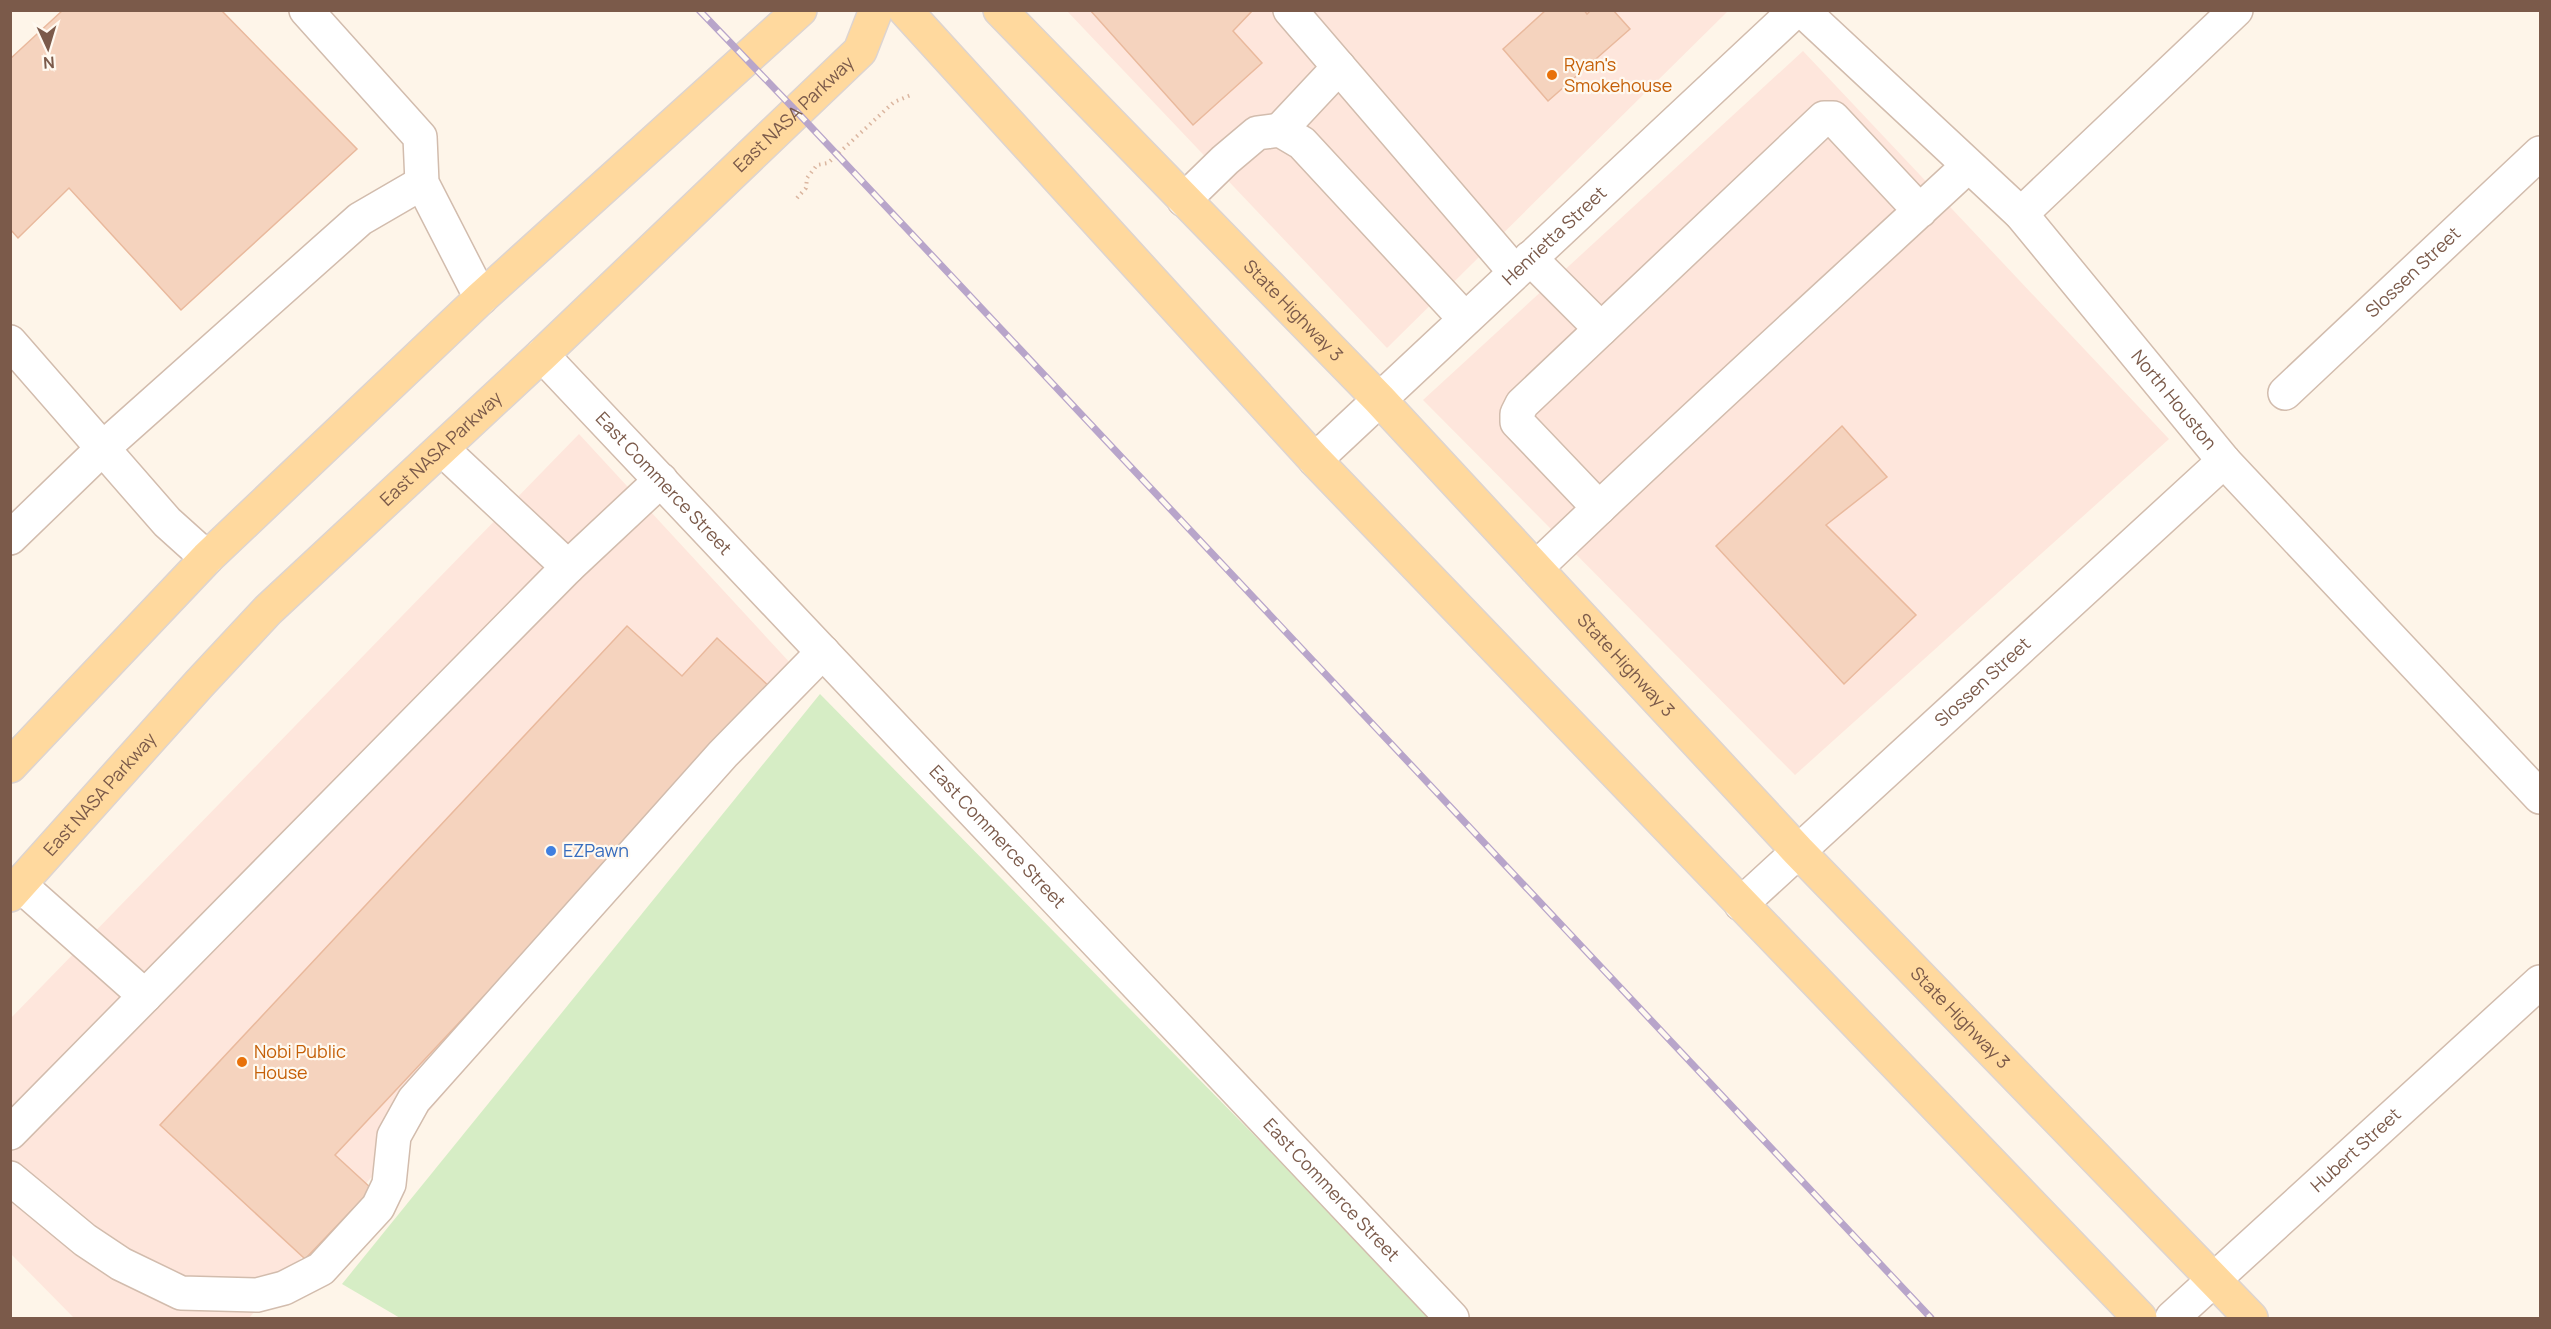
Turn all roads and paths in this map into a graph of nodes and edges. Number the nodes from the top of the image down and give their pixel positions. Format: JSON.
{"nodes":[{"id":1,"x":306,"y":10,"type":"edge"},
{"id":2,"x":800,"y":10,"type":"edge"},
{"id":3,"x":876,"y":10,"type":"edge"},
{"id":4,"x":905,"y":10,"type":"edge"},
{"id":5,"x":1000,"y":10,"type":"edge"},
{"id":6,"x":1290,"y":10,"type":"edge"},
{"id":7,"x":1796,"y":10,"type":"edge"},
{"id":8,"x":1803,"y":10,"type":"edge"},
{"id":9,"x":2236,"y":10,"type":"edge"},
{"id":10,"x":1339,"y":67,"type":"junction"},
{"id":11,"x":911,"y":95,"type":"dead end"},
{"id":12,"x":1280,"y":130,"type":"junction"},
{"id":13,"x":2541,"y":153,"type":"edge"},
{"id":14,"x":1968,"y":166,"type":"junction"},
{"id":15,"x":422,"y":183,"type":"junction"},
{"id":16,"x":797,"y":198,"type":"dead end"},
{"id":17,"x":1184,"y":200,"type":"junction"},
{"id":18,"x":1920,"y":211,"type":"junction"},
{"id":19,"x":2021,"y":214,"type":"junction"},
{"id":20,"x":1523,"y":265,"type":"junction"},
{"id":21,"x":481,"y":298,"type":"junction"},
{"id":22,"x":1465,"y":319,"type":"junction"},
{"id":23,"x":1601,"y":329,"type":"junction"},
{"id":24,"x":10,"y":342,"type":"edge"},
{"id":25,"x":542,"y":355,"type":"junction"},
{"id":26,"x":2285,"y":393,"type":"dead end"},
{"id":27,"x":1379,"y":399,"type":"junction"},
{"id":28,"x":103,"y":448,"type":"junction"},
{"id":29,"x":442,"y":448,"type":"junction"},
{"id":30,"x":1315,"y":460,"type":"junction"},
{"id":31,"x":2224,"y":460,"type":"junction"},
{"id":32,"x":661,"y":480,"type":"junction"},
{"id":33,"x":1599,"y":508,"type":"junction"},
{"id":34,"x":10,"y":538,"type":"edge"},
{"id":35,"x":207,"y":558,"type":"junction"},
{"id":36,"x":568,"y":567,"type":"junction"},
{"id":37,"x":1536,"y":568,"type":"junction"},
{"id":38,"x":823,"y":652,"type":"junction"},
{"id":39,"x":10,"y":766,"type":"edge"},
{"id":40,"x":2541,"y":797,"type":"edge"},
{"id":41,"x":1798,"y":851,"type":"junction"},
{"id":42,"x":15,"y":890,"type":"edge"},
{"id":43,"x":1741,"y":904,"type":"junction"},
{"id":44,"x":2541,"y":982,"type":"edge"},
{"id":45,"x":146,"y":996,"type":"junction"},
{"id":46,"x":10,"y":1133,"type":"edge"},
{"id":47,"x":10,"y":1178,"type":"edge"},
{"id":48,"x":2215,"y":1280,"type":"junction"},
{"id":49,"x":1452,"y":1318,"type":"edge"},
{"id":50,"x":2139,"y":1318,"type":"edge"},
{"id":51,"x":2172,"y":1318,"type":"edge"},
{"id":52,"x":2251,"y":1318,"type":"edge"}],
"edges":[{"from":1,"to":15,"type":"street"},
{"from":2,"to":21,"type":"main road"},
{"from":3,"to":25,"type":"main road","name":"East NASA Parkway"},
{"from":4,"to":30,"type":"main road"},
{"from":5,"to":17,"type":"main road","name":"State Highway 3"},
{"from":6,"to":10,"type":"street"},
{"from":7,"to":20,"type":"street","name":"Henrietta Street"},
{"from":8,"to":14,"type":"street","name":"North Houston"},
{"from":9,"to":19,"type":"street"},
{"from":10,"to":12,"type":"street"},
{"from":10,"to":20,"type":"street"},
{"from":11,"to":16,"type":"path"},
{"from":12,"to":17,"type":"street"},
{"from":12,"to":22,"type":"street"},
{"from":13,"to":26,"type":"street","name":"Slossen Street"},
{"from":14,"to":18,"type":"street"},
{"from":14,"to":19,"type":"street","name":"North Houston"},
{"from":15,"to":21,"type":"street"},
{"from":15,"to":28,"type":"street"},
{"from":17,"to":27,"type":"main road","name":"State Highway 3"},
{"from":18,"to":23,"type":"street"},
{"from":18,"to":33,"type":"street"},
{"from":19,"to":31,"type":"street","name":"North Houston"},
{"from":20,"to":22,"type":"street","name":"Henrietta Street"},
{"from":20,"to":23,"type":"street"},
{"from":21,"to":35,"type":"main road"},
{"from":22,"to":27,"type":"street","name":"Henrietta Street"},
{"from":23,"to":33,"type":"street"},
{"from":24,"to":28,"type":"street"},
{"from":25,"to":29,"type":"main road","name":"East NASA Parkway"},
{"from":25,"to":32,"type":"street","name":"East Commerce Street"},
{"from":27,"to":30,"type":"street","name":"Henrietta Street"},
{"from":27,"to":37,"type":"main road","name":"State Highway 3"},
{"from":28,"to":34,"type":"street"},
{"from":28,"to":35,"type":"street"},
{"from":29,"to":36,"type":"street"},
{"from":29,"to":42,"type":"main road","name":"East NASA Parkway"},
{"from":30,"to":43,"type":"main road"},
{"from":31,"to":40,"type":"street","name":"North Houston"},
{"from":31,"to":41,"type":"street","name":"Slossen Street"},
{"from":32,"to":36,"type":"street"},
{"from":32,"to":38,"type":"street","name":"East Commerce Street"},
{"from":33,"to":37,"type":"street"},
{"from":35,"to":39,"type":"main road"},
{"from":36,"to":45,"type":"street"},
{"from":37,"to":41,"type":"main road","name":"State Highway 3"},
{"from":38,"to":47,"type":"street"},
{"from":38,"to":49,"type":"street","name":"East Commerce Street"},
{"from":41,"to":43,"type":"street","name":"Slossen Street"},
{"from":41,"to":48,"type":"main road","name":"State Highway 3"},
{"from":42,"to":45,"type":"street"},
{"from":43,"to":50,"type":"main road"},
{"from":44,"to":48,"type":"street","name":"Hubert Street"},
{"from":45,"to":46,"type":"street"},
{"from":48,"to":51,"type":"street","name":"Hubert Street"},
{"from":48,"to":52,"type":"main road","name":"State Highway 3"}]}
